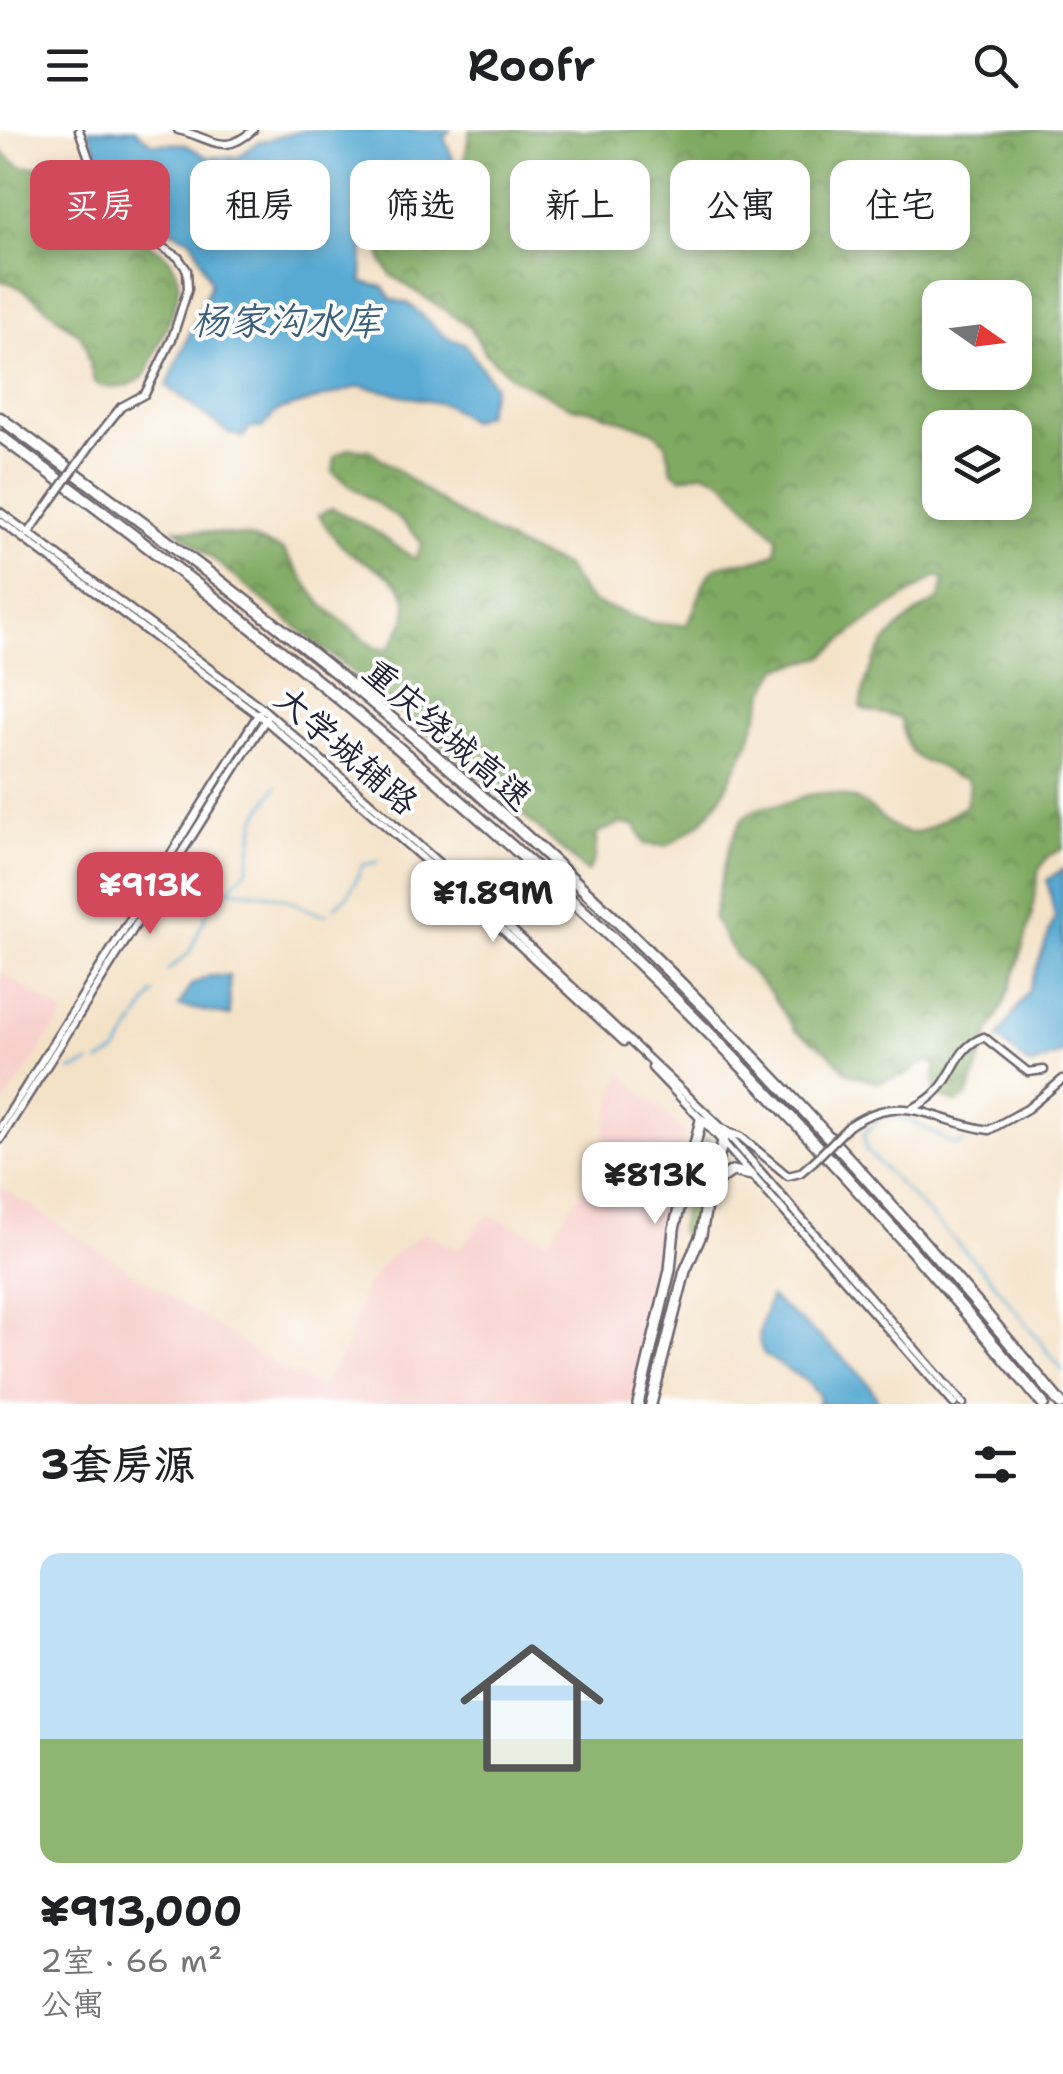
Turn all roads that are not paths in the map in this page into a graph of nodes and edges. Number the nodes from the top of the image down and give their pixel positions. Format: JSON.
{"nodes":[{"id":1,"x":79,"y":130,"type":"edge"},
{"id":2,"x":178,"y":130,"type":"edge"},
{"id":3,"x":253,"y":130,"type":"edge"},
{"id":4,"x":0,"y":418,"type":"edge"},
{"id":5,"x":0,"y":436,"type":"edge"},
{"id":6,"x":0,"y":512,"type":"edge"},
{"id":7,"x":0,"y":521,"type":"edge"},
{"id":8,"x":26,"y":536,"type":"junction"},
{"id":9,"x":264,"y":714,"type":"junction"},
{"id":10,"x":1044,"y":1070,"type":"dead end"},
{"id":11,"x":1063,"y":1080,"type":"edge"},
{"id":12,"x":912,"y":1108,"type":"junction"},
{"id":13,"x":701,"y":1120,"type":"junction"},
{"id":14,"x":0,"y":1128,"type":"edge"},
{"id":15,"x":724,"y":1136,"type":"junction"},
{"id":16,"x":0,"y":1140,"type":"edge"},
{"id":17,"x":752,"y":1175,"type":"junction"},
{"id":18,"x":709,"y":1188,"type":"junction"},
{"id":19,"x":638,"y":1404,"type":"edge"},
{"id":20,"x":652,"y":1404,"type":"edge"},
{"id":21,"x":954,"y":1404,"type":"edge"},
{"id":22,"x":963,"y":1404,"type":"edge"},
{"id":23,"x":1042,"y":1404,"type":"edge"},
{"id":24,"x":1061,"y":1404,"type":"edge"}],
"edges":[{"from":1,"to":8,"type":"street","bridge":true},
{"from":2,"to":3,"type":"street"},
{"from":4,"to":24,"type":"highway","name":"重庆绕城高速"},
{"from":5,"to":23,"type":"highway","name":"重庆绕城高速"},
{"from":6,"to":8,"type":"street","name":"大学城辅路"},
{"from":7,"to":8,"type":"street","name":"大学城辅路"},
{"from":8,"to":9,"type":"street","name":"大学城辅路"},
{"from":9,"to":13,"type":"street","name":"大学城辅路"},
{"from":9,"to":14,"type":"street"},
{"from":9,"to":15,"type":"street","name":"大学城辅路"},
{"from":9,"to":16,"type":"street"},
{"from":10,"to":12,"type":"street"},
{"from":11,"to":12,"type":"street"},
{"from":12,"to":15,"type":"street","bridge":true},
{"from":13,"to":15,"type":"main road"},
{"from":13,"to":19,"type":"main road"},
{"from":15,"to":17,"type":"street","name":"大学城辅路"},
{"from":15,"to":18,"type":"main road"},
{"from":15,"to":22,"type":"street","name":"大学城辅路"},
{"from":17,"to":18,"type":"main road"},
{"from":17,"to":21,"type":"street","name":"大学城辅路"},
{"from":18,"to":20,"type":"main road"}]}
